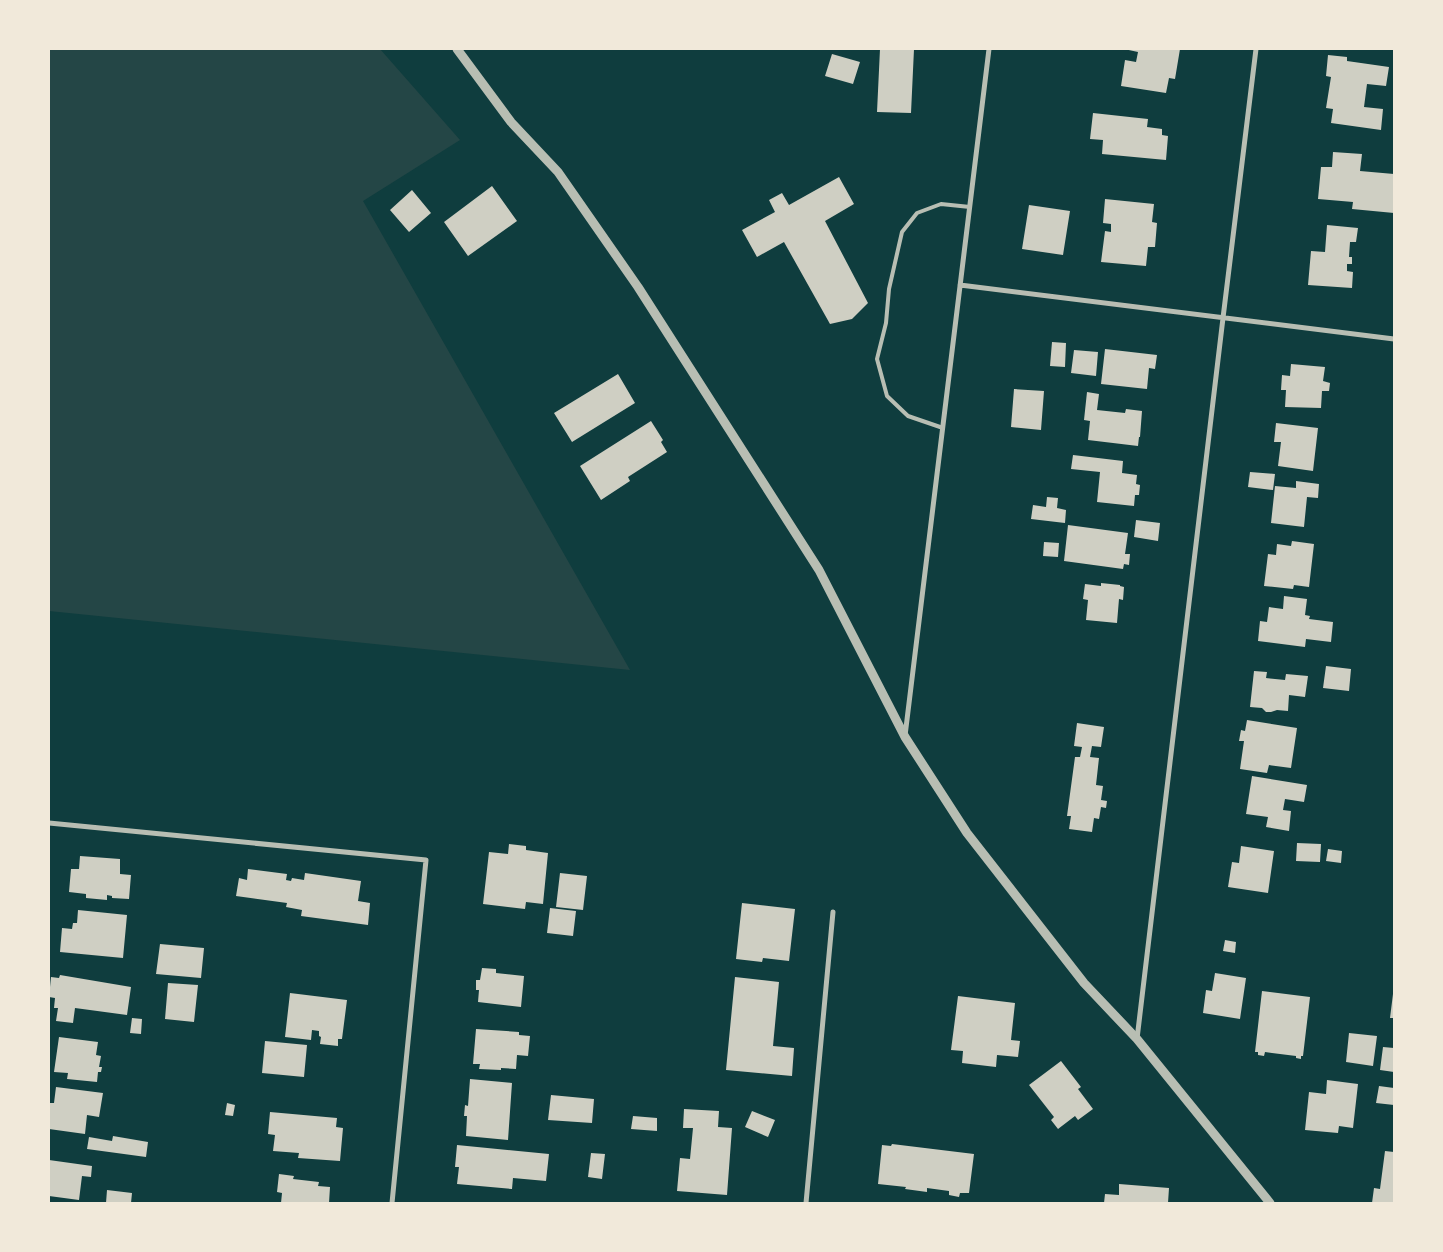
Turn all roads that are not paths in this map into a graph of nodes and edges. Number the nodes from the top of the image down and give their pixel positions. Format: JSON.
{"nodes":[{"id":1,"x":456,"y":49,"type":"edge"},
{"id":2,"x":989,"y":49,"type":"edge"},
{"id":3,"x":1256,"y":49,"type":"edge"},
{"id":4,"x":970,"y":207,"type":"junction"},
{"id":5,"x":960,"y":285,"type":"junction"},
{"id":6,"x":1223,"y":318,"type":"junction"},
{"id":7,"x":1394,"y":339,"type":"edge"},
{"id":8,"x":943,"y":428,"type":"junction"},
{"id":9,"x":905,"y":737,"type":"junction"},
{"id":10,"x":49,"y":823,"type":"edge"},
{"id":11,"x":833,"y":912,"type":"dead end"},
{"id":12,"x":1137,"y":1039,"type":"junction"},
{"id":13,"x":392,"y":1203,"type":"edge"},
{"id":14,"x":806,"y":1203,"type":"edge"},
{"id":15,"x":1268,"y":1203,"type":"edge"}],
"edges":[{"from":1,"to":9,"type":"street"},
{"from":2,"to":4,"type":"street"},
{"from":3,"to":6,"type":"street"},
{"from":4,"to":5,"type":"street"},
{"from":4,"to":8,"type":"lane"},
{"from":5,"to":6,"type":"street"},
{"from":5,"to":8,"type":"street"},
{"from":6,"to":7,"type":"street"},
{"from":6,"to":12,"type":"street"},
{"from":8,"to":9,"type":"street"},
{"from":9,"to":12,"type":"street"},
{"from":10,"to":13,"type":"street"},
{"from":11,"to":14,"type":"street"},
{"from":12,"to":15,"type":"street"}]}
